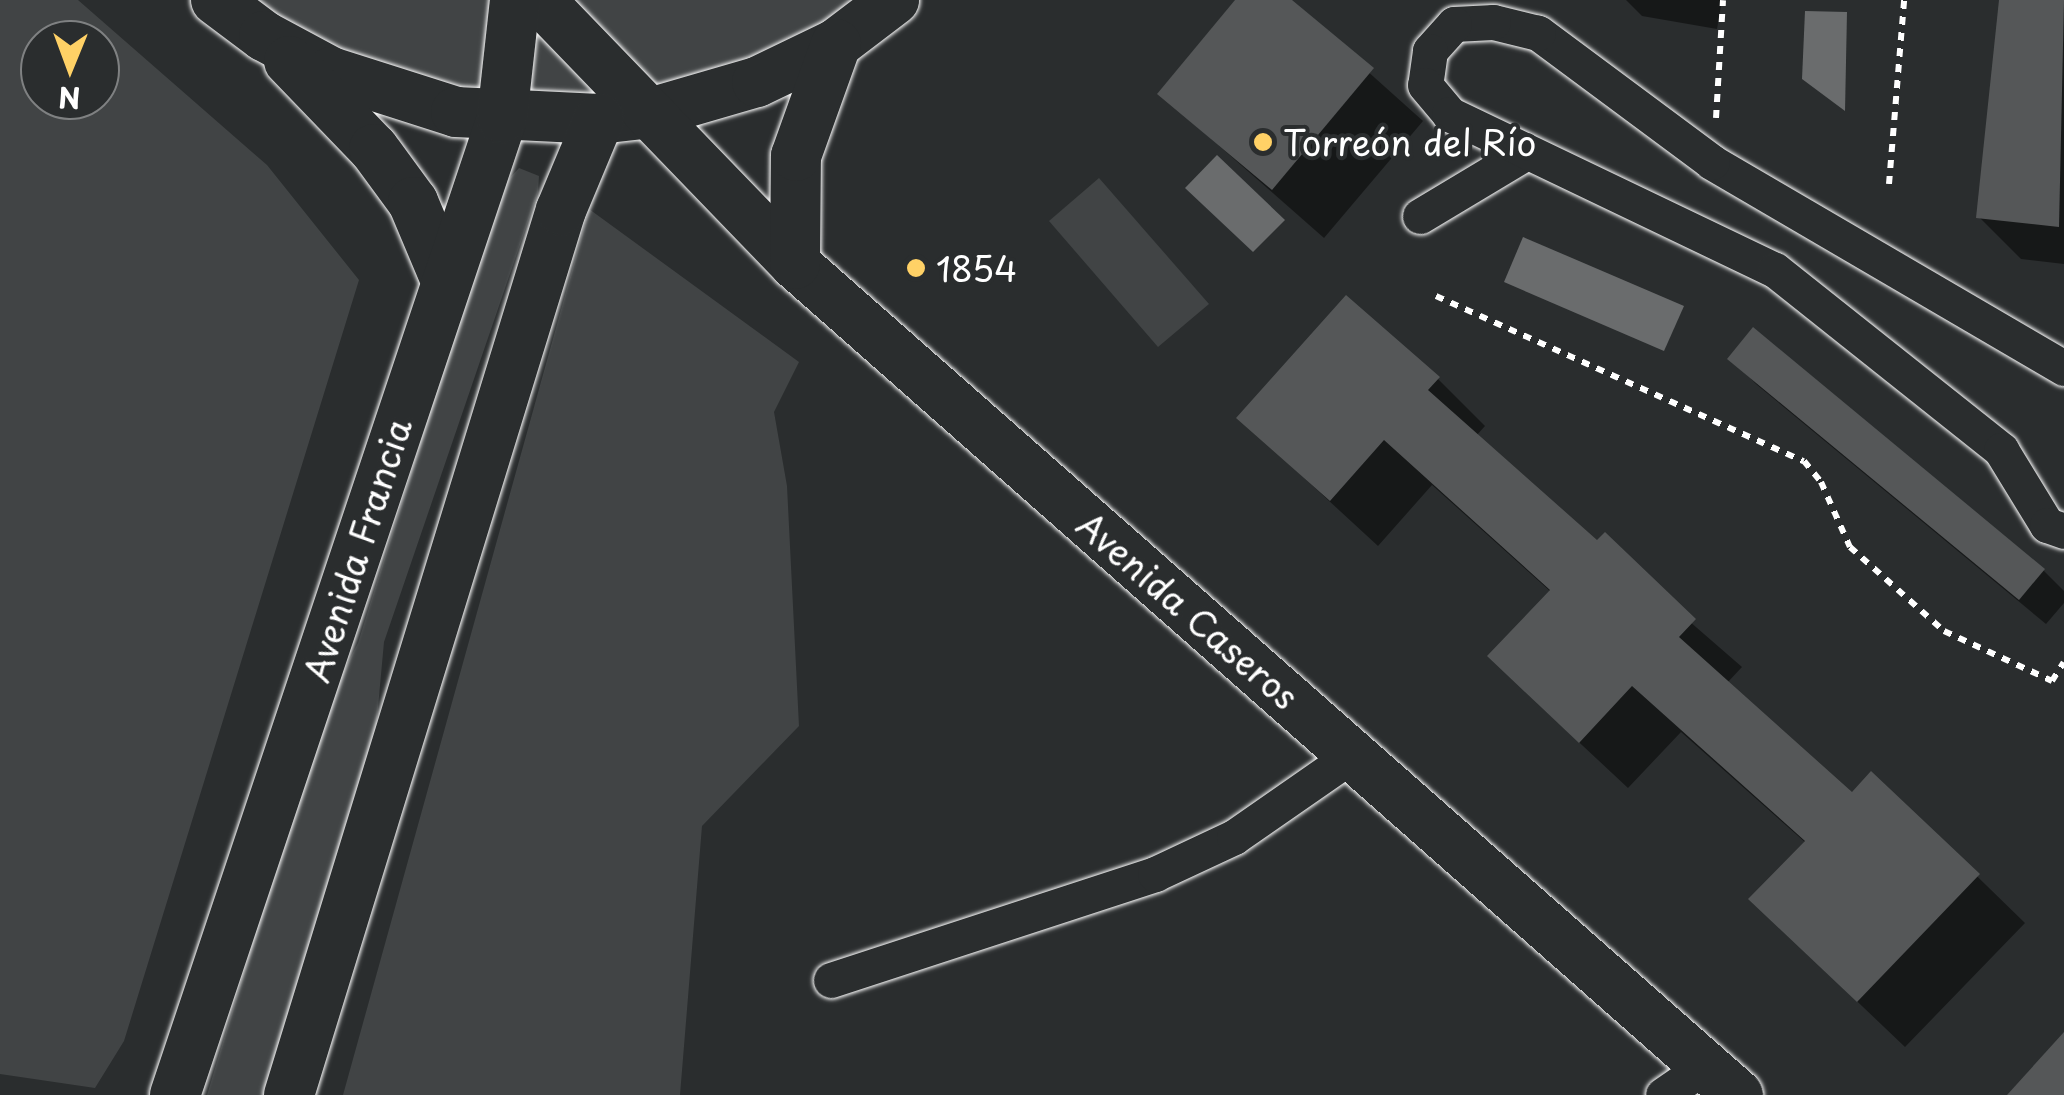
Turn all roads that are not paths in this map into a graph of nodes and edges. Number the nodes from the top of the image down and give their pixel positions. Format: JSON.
{"nodes":[{"id":1,"x":216,"y":0,"type":"edge"},
{"id":2,"x":515,"y":0,"type":"edge"},
{"id":3,"x":540,"y":0,"type":"edge"},
{"id":4,"x":894,"y":0,"type":"edge"},
{"id":5,"x":264,"y":36,"type":"junction"},
{"id":6,"x":836,"y":44,"type":"junction"},
{"id":7,"x":650,"y":113,"type":"junction"},
{"id":8,"x":502,"y":118,"type":"junction"},
{"id":9,"x":599,"y":118,"type":"junction"},
{"id":10,"x":1525,"y":152,"type":"junction"},
{"id":11,"x":1420,"y":216,"type":"dead end"},
{"id":12,"x":795,"y":264,"type":"junction"},
{"id":13,"x":446,"y":278,"type":"junction"},
{"id":14,"x":2064,"y":368,"type":"edge"},
{"id":15,"x":2064,"y":531,"type":"edge"},
{"id":16,"x":1352,"y":755,"type":"junction"},
{"id":17,"x":831,"y":980,"type":"dead end"},
{"id":18,"x":1721,"y":1080,"type":"edge"},
{"id":19,"x":175,"y":1095,"type":"edge"},
{"id":20,"x":289,"y":1095,"type":"edge"},
{"id":21,"x":1663,"y":1095,"type":"edge"}],
"edges":[{"from":1,"to":5,"type":"main road"},
{"from":2,"to":8,"type":"main road","name":"Avenida Francia"},
{"from":3,"to":7,"type":"main road","name":"Avenida Caseros"},
{"from":4,"to":6,"type":"main road"},
{"from":5,"to":8,"type":"main road"},
{"from":5,"to":13,"type":"main road"},
{"from":6,"to":7,"type":"main road"},
{"from":6,"to":12,"type":"main road"},
{"from":7,"to":9,"type":"main road"},
{"from":7,"to":12,"type":"main road","name":"Avenida Caseros"},
{"from":8,"to":9,"type":"main road"},
{"from":8,"to":13,"type":"main road","name":"Avenida Francia"},
{"from":9,"to":20,"type":"main road"},
{"from":10,"to":11,"type":"street"},
{"from":10,"to":14,"type":"street"},
{"from":10,"to":15,"type":"street"},
{"from":12,"to":16,"type":"main road","name":"Avenida Caseros"},
{"from":13,"to":19,"type":"main road","name":"Avenida Francia"},
{"from":16,"to":17,"type":"street"},
{"from":16,"to":18,"type":"main road","name":"Avenida Caseros"},
{"from":18,"to":21,"type":"street"}]}
